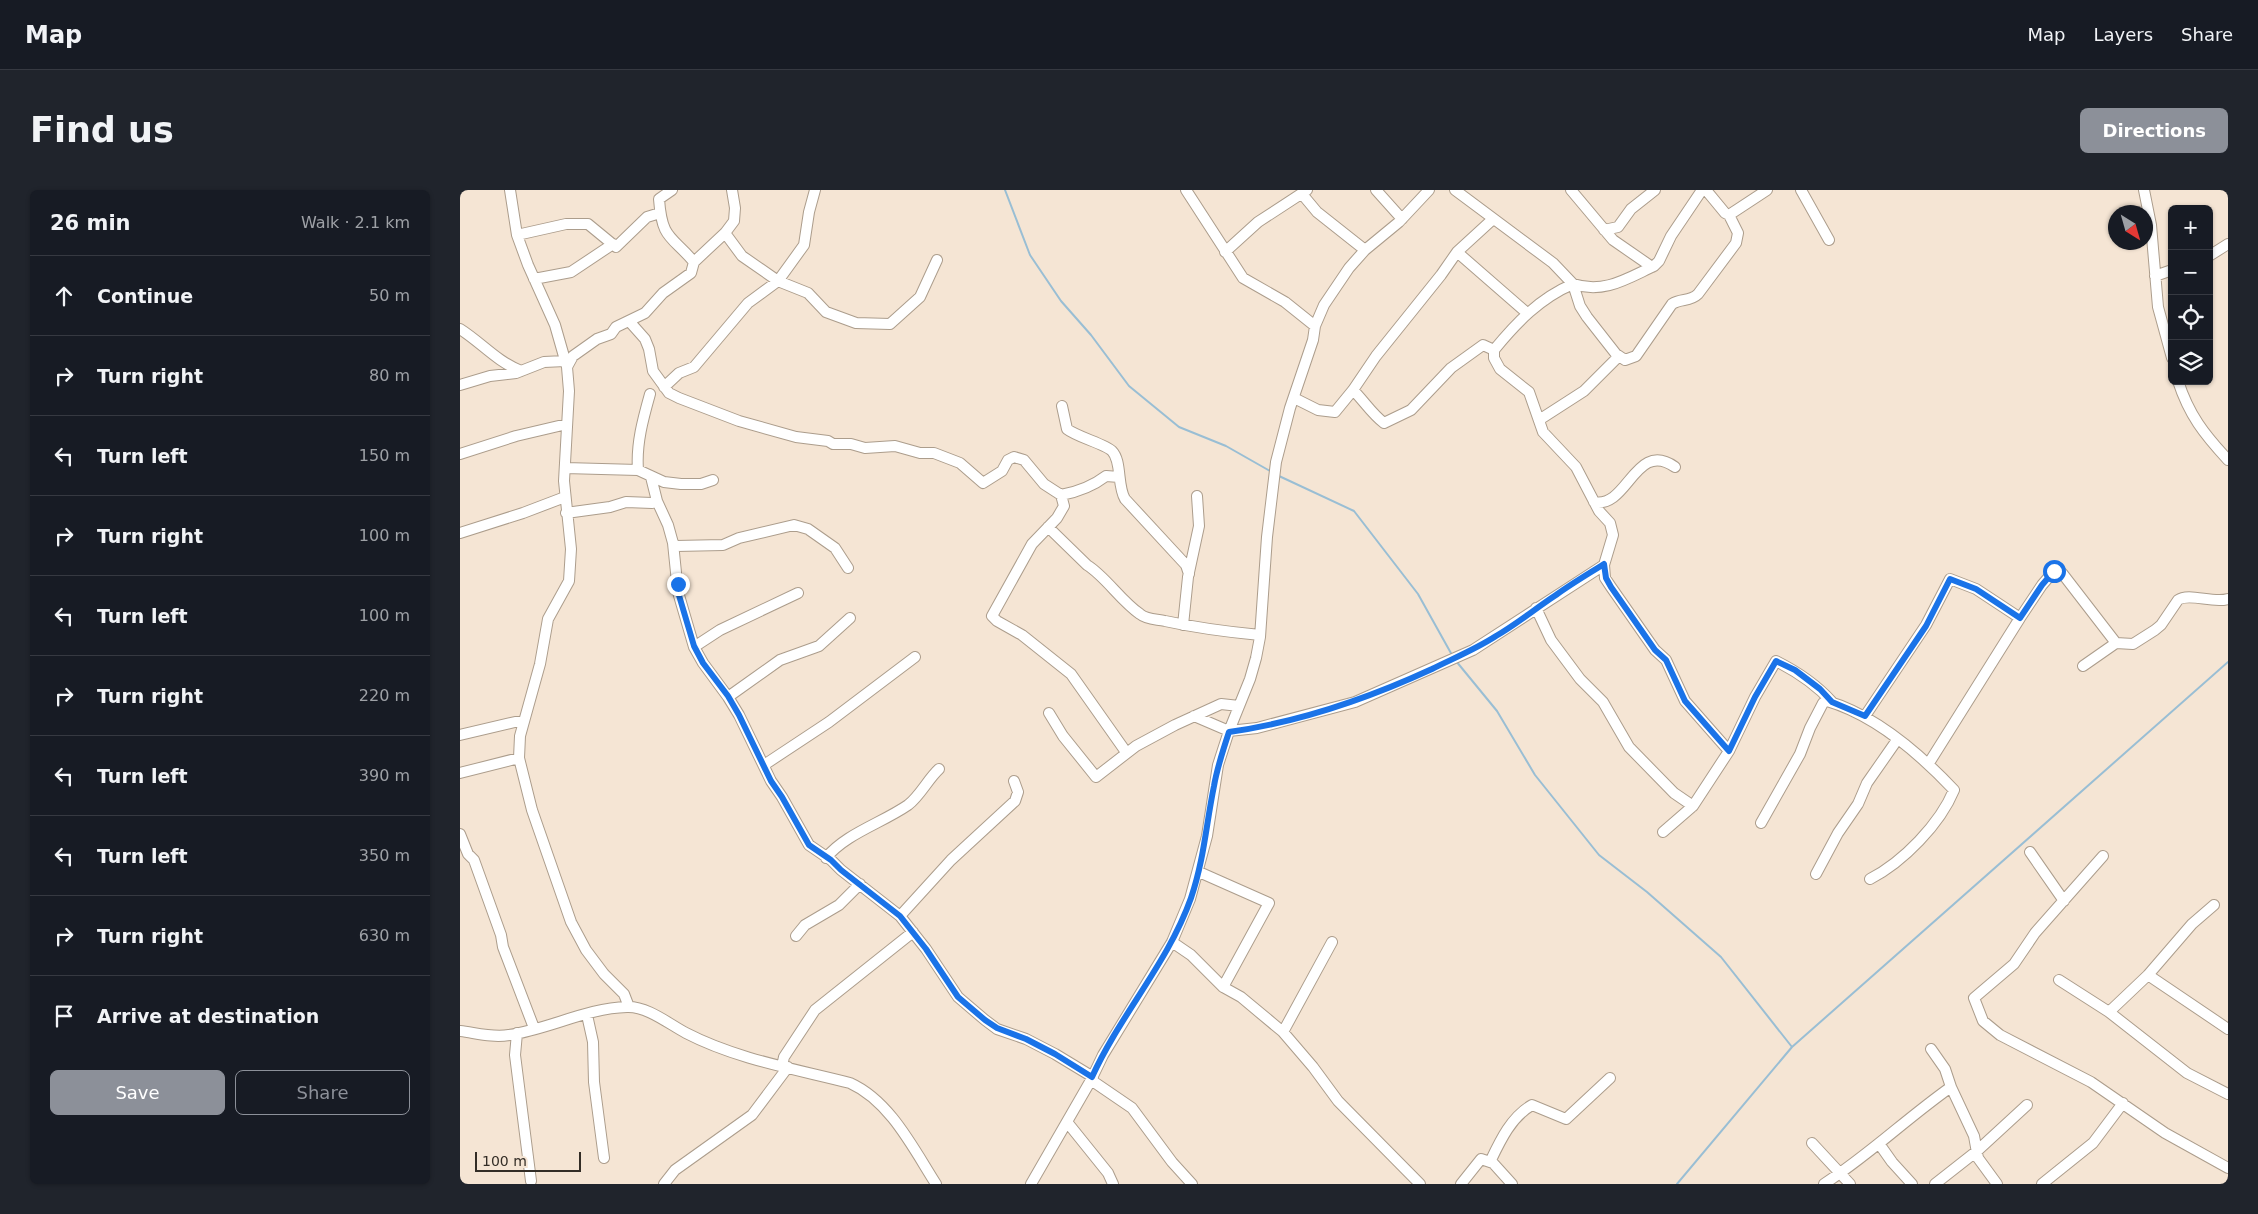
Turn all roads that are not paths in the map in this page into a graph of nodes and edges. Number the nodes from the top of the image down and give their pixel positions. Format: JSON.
{"nodes":[{"id":1,"x":510,"y":190,"type":"edge"},
{"id":2,"x":672,"y":190,"type":"edge"},
{"id":3,"x":732,"y":190,"type":"edge"},
{"id":4,"x":815,"y":190,"type":"edge"},
{"id":5,"x":1186,"y":190,"type":"edge"},
{"id":6,"x":1376,"y":190,"type":"edge"},
{"id":7,"x":1430,"y":190,"type":"edge"},
{"id":8,"x":1454,"y":190,"type":"edge"},
{"id":9,"x":1570,"y":190,"type":"edge"},
{"id":10,"x":1655,"y":190,"type":"edge"},
{"id":11,"x":1702,"y":190,"type":"edge"},
{"id":12,"x":1706,"y":190,"type":"edge"},
{"id":13,"x":1767,"y":190,"type":"edge"},
{"id":14,"x":1800,"y":190,"type":"edge"},
{"id":15,"x":2144,"y":190,"type":"edge"},
{"id":16,"x":1300,"y":193,"type":"edge"},
{"id":17,"x":660,"y":213,"type":"junction"},
{"id":18,"x":1729,"y":215,"type":"junction"},
{"id":19,"x":1402,"y":219,"type":"junction"},
{"id":20,"x":1493,"y":219,"type":"junction"},
{"id":21,"x":1604,"y":230,"type":"junction"},
{"id":22,"x":725,"y":233,"type":"junction"},
{"id":23,"x":517,"y":235,"type":"junction"},
{"id":24,"x":1829,"y":240,"type":"dead end"},
{"id":25,"x":613,"y":244,"type":"junction"},
{"id":26,"x":2228,"y":244,"type":"edge"},
{"id":27,"x":1364,"y":250,"type":"junction"},
{"id":28,"x":1225,"y":252,"type":"junction"},
{"id":29,"x":1457,"y":252,"type":"junction"},
{"id":30,"x":2213,"y":253,"type":"edge"},
{"id":31,"x":937,"y":260,"type":"dead end"},
{"id":32,"x":694,"y":262,"type":"junction"},
{"id":33,"x":1652,"y":267,"type":"junction"},
{"id":34,"x":2168,"y":272,"type":"edge"},
{"id":35,"x":2156,"y":276,"type":"junction"},
{"id":36,"x":534,"y":279,"type":"junction"},
{"id":37,"x":778,"y":281,"type":"junction"},
{"id":38,"x":1573,"y":284,"type":"junction"},
{"id":39,"x":1526,"y":314,"type":"junction"},
{"id":40,"x":629,"y":321,"type":"junction"},
{"id":41,"x":1315,"y":326,"type":"junction"},
{"id":42,"x":460,"y":329,"type":"edge"},
{"id":43,"x":2168,"y":343,"type":"edge"},
{"id":44,"x":1494,"y":350,"type":"junction"},
{"id":45,"x":1619,"y":356,"type":"junction"},
{"id":46,"x":567,"y":359,"type":"junction"},
{"id":47,"x":521,"y":371,"type":"junction"},
{"id":48,"x":460,"y":385,"type":"edge"},
{"id":49,"x":2179,"y":385,"type":"edge"},
{"id":50,"x":664,"y":387,"type":"junction"},
{"id":51,"x":1353,"y":390,"type":"junction"},
{"id":52,"x":650,"y":394,"type":"dead end"},
{"id":53,"x":1294,"y":398,"type":"junction"},
{"id":54,"x":1062,"y":406,"type":"dead end"},
{"id":55,"x":1539,"y":420,"type":"junction"},
{"id":56,"x":567,"y":424,"type":"junction"},
{"id":57,"x":460,"y":454,"type":"edge"},
{"id":58,"x":2228,"y":460,"type":"edge"},
{"id":59,"x":1675,"y":467,"type":"dead end"},
{"id":60,"x":564,"y":468,"type":"junction"},
{"id":61,"x":638,"y":470,"type":"junction"},
{"id":62,"x":1119,"y":476,"type":"junction"},
{"id":63,"x":651,"y":477,"type":"junction"},
{"id":64,"x":714,"y":480,"type":"dead end"},
{"id":65,"x":1061,"y":495,"type":"junction"},
{"id":66,"x":565,"y":496,"type":"junction"},
{"id":67,"x":1197,"y":496,"type":"dead end"},
{"id":68,"x":657,"y":502,"type":"junction"},
{"id":69,"x":1594,"y":502,"type":"junction"},
{"id":70,"x":566,"y":513,"type":"junction"},
{"id":71,"x":1048,"y":527,"type":"junction"},
{"id":72,"x":460,"y":533,"type":"edge"},
{"id":73,"x":673,"y":543,"type":"junction"},
{"id":74,"x":1604,"y":564,"type":"junction"},
{"id":75,"x":848,"y":568,"type":"dead end"},
{"id":76,"x":1189,"y":574,"type":"junction"},
{"id":77,"x":798,"y":593,"type":"dead end"},
{"id":78,"x":2228,"y":599,"type":"edge"},
{"id":79,"x":1536,"y":608,"type":"junction"},
{"id":80,"x":850,"y":618,"type":"dead end"},
{"id":81,"x":2020,"y":618,"type":"junction"},
{"id":82,"x":1183,"y":625,"type":"junction"},
{"id":83,"x":1260,"y":635,"type":"junction"},
{"id":84,"x":2116,"y":643,"type":"junction"},
{"id":85,"x":694,"y":646,"type":"junction"},
{"id":86,"x":915,"y":657,"type":"dead end"},
{"id":87,"x":2083,"y":666,"type":"dead end"},
{"id":88,"x":728,"y":696,"type":"junction"},
{"id":89,"x":1832,"y":702,"type":"junction"},
{"id":90,"x":1239,"y":706,"type":"junction"},
{"id":91,"x":1049,"y":713,"type":"dead end"},
{"id":92,"x":1194,"y":716,"type":"junction"},
{"id":93,"x":1865,"y":716,"type":"junction"},
{"id":94,"x":524,"y":722,"type":"junction"},
{"id":95,"x":1229,"y":732,"type":"junction"},
{"id":96,"x":460,"y":735,"type":"edge"},
{"id":97,"x":1897,"y":740,"type":"junction"},
{"id":98,"x":1729,"y":751,"type":"junction"},
{"id":99,"x":1126,"y":752,"type":"junction"},
{"id":100,"x":519,"y":758,"type":"junction"},
{"id":101,"x":1929,"y":763,"type":"junction"},
{"id":102,"x":764,"y":765,"type":"junction"},
{"id":103,"x":939,"y":769,"type":"dead end"},
{"id":104,"x":460,"y":773,"type":"edge"},
{"id":105,"x":1014,"y":781,"type":"dead end"},
{"id":106,"x":1693,"y":806,"type":"junction"},
{"id":107,"x":1761,"y":823,"type":"dead end"},
{"id":108,"x":1663,"y":832,"type":"dead end"},
{"id":109,"x":460,"y":834,"type":"edge"},
{"id":110,"x":2030,"y":852,"type":"dead end"},
{"id":111,"x":2103,"y":856,"type":"dead end"},
{"id":112,"x":826,"y":858,"type":"junction"},
{"id":113,"x":1198,"y":872,"type":"junction"},
{"id":114,"x":1816,"y":874,"type":"dead end"},
{"id":115,"x":1870,"y":879,"type":"dead end"},
{"id":116,"x":860,"y":884,"type":"junction"},
{"id":117,"x":2064,"y":901,"type":"junction"},
{"id":118,"x":2214,"y":905,"type":"dead end"},
{"id":119,"x":900,"y":916,"type":"junction"},
{"id":120,"x":913,"y":932,"type":"junction"},
{"id":121,"x":796,"y":936,"type":"dead end"},
{"id":122,"x":1172,"y":942,"type":"junction"},
{"id":123,"x":1332,"y":942,"type":"dead end"},
{"id":124,"x":2148,"y":975,"type":"junction"},
{"id":125,"x":2059,"y":980,"type":"dead end"},
{"id":126,"x":1223,"y":987,"type":"junction"},
{"id":127,"x":628,"y":1007,"type":"junction"},
{"id":128,"x":2110,"y":1012,"type":"junction"},
{"id":129,"x":587,"y":1014,"type":"junction"},
{"id":130,"x":534,"y":1028,"type":"junction"},
{"id":131,"x":2228,"y":1029,"type":"edge"},
{"id":132,"x":460,"y":1031,"type":"edge"},
{"id":133,"x":1283,"y":1032,"type":"junction"},
{"id":134,"x":517,"y":1033,"type":"junction"},
{"id":135,"x":1931,"y":1049,"type":"dead end"},
{"id":136,"x":785,"y":1066,"type":"junction"},
{"id":137,"x":1610,"y":1078,"type":"dead end"},
{"id":138,"x":1092,"y":1079,"type":"junction"},
{"id":139,"x":1951,"y":1087,"type":"junction"},
{"id":140,"x":2228,"y":1094,"type":"edge"},
{"id":141,"x":2123,"y":1104,"type":"junction"},
{"id":142,"x":2027,"y":1105,"type":"dead end"},
{"id":143,"x":1067,"y":1122,"type":"junction"},
{"id":144,"x":1812,"y":1143,"type":"dead end"},
{"id":145,"x":1880,"y":1145,"type":"junction"},
{"id":146,"x":1977,"y":1151,"type":"junction"},
{"id":147,"x":604,"y":1158,"type":"dead end"},
{"id":148,"x":1490,"y":1162,"type":"junction"},
{"id":149,"x":2228,"y":1168,"type":"edge"},
{"id":150,"x":1840,"y":1174,"type":"junction"},
{"id":151,"x":531,"y":1181,"type":"dead end"},
{"id":152,"x":664,"y":1184,"type":"edge"},
{"id":153,"x":936,"y":1184,"type":"edge"},
{"id":154,"x":1031,"y":1184,"type":"edge"},
{"id":155,"x":1113,"y":1184,"type":"edge"},
{"id":156,"x":1192,"y":1184,"type":"edge"},
{"id":157,"x":1420,"y":1184,"type":"edge"},
{"id":158,"x":1461,"y":1184,"type":"edge"},
{"id":159,"x":1512,"y":1184,"type":"edge"},
{"id":160,"x":1824,"y":1184,"type":"edge"},
{"id":161,"x":1850,"y":1184,"type":"edge"},
{"id":162,"x":1912,"y":1184,"type":"edge"},
{"id":163,"x":1935,"y":1184,"type":"edge"},
{"id":164,"x":1997,"y":1184,"type":"edge"},
{"id":165,"x":2042,"y":1184,"type":"edge"}],
"edges":[{"from":1,"to":23,"type":"street"},
{"from":2,"to":17,"type":"street"},
{"from":3,"to":22,"type":"street"},
{"from":4,"to":37,"type":"street"},
{"from":5,"to":28,"type":"street"},
{"from":6,"to":19,"type":"street"},
{"from":7,"to":19,"type":"street"},
{"from":8,"to":20,"type":"street"},
{"from":9,"to":21,"type":"street"},
{"from":10,"to":21,"type":"street"},
{"from":11,"to":33,"type":"street"},
{"from":12,"to":18,"type":"street"},
{"from":13,"to":18,"type":"street"},
{"from":14,"to":24,"type":"street"},
{"from":15,"to":35,"type":"street"},
{"from":16,"to":27,"type":"street"},
{"from":16,"to":28,"type":"street"},
{"from":17,"to":25,"type":"street"},
{"from":17,"to":32,"type":"street"},
{"from":18,"to":45,"type":"street"},
{"from":19,"to":27,"type":"street"},
{"from":20,"to":29,"type":"street"},
{"from":20,"to":38,"type":"street"},
{"from":21,"to":33,"type":"street"},
{"from":22,"to":32,"type":"street"},
{"from":22,"to":37,"type":"street"},
{"from":23,"to":25,"type":"street"},
{"from":23,"to":36,"type":"street"},
{"from":25,"to":36,"type":"street"},
{"from":26,"to":30,"type":"street"},
{"from":27,"to":41,"type":"street"},
{"from":28,"to":41,"type":"street"},
{"from":29,"to":39,"type":"street"},
{"from":29,"to":51,"type":"street"},
{"from":31,"to":37,"type":"street"},
{"from":32,"to":40,"type":"street"},
{"from":33,"to":38,"type":"street"},
{"from":34,"to":35,"type":"street"},
{"from":35,"to":43,"type":"street"},
{"from":36,"to":46,"type":"street"},
{"from":37,"to":50,"type":"street"},
{"from":38,"to":39,"type":"street"},
{"from":38,"to":45,"type":"street"},
{"from":39,"to":44,"type":"street"},
{"from":40,"to":46,"type":"street"},
{"from":40,"to":50,"type":"street"},
{"from":41,"to":53,"type":"street"},
{"from":42,"to":47,"type":"street"},
{"from":44,"to":51,"type":"street"},
{"from":44,"to":55,"type":"street"},
{"from":45,"to":55,"type":"street"},
{"from":46,"to":47,"type":"street"},
{"from":46,"to":56,"type":"street"},
{"from":47,"to":48,"type":"street"},
{"from":49,"to":58,"type":"street"},
{"from":50,"to":65,"type":"street"},
{"from":51,"to":53,"type":"street"},
{"from":52,"to":61,"type":"street"},
{"from":53,"to":83,"type":"street"},
{"from":54,"to":62,"type":"street"},
{"from":55,"to":69,"type":"street"},
{"from":56,"to":57,"type":"street"},
{"from":56,"to":60,"type":"street"},
{"from":59,"to":69,"type":"street"},
{"from":60,"to":61,"type":"street"},
{"from":60,"to":66,"type":"street"},
{"from":61,"to":63,"type":"street"},
{"from":62,"to":65,"type":"street"},
{"from":62,"to":76,"type":"street"},
{"from":63,"to":64,"type":"street"},
{"from":63,"to":68,"type":"street"},
{"from":65,"to":71,"type":"street"},
{"from":66,"to":70,"type":"street"},
{"from":66,"to":72,"type":"street"},
{"from":67,"to":76,"type":"street"},
{"from":68,"to":70,"type":"street"},
{"from":68,"to":73,"type":"street"},
{"from":69,"to":74,"type":"street"},
{"from":70,"to":94,"type":"street"},
{"from":71,"to":82,"type":"street"},
{"from":71,"to":99,"type":"street"},
{"from":73,"to":75,"type":"street"},
{"from":73,"to":85,"type":"street"},
{"from":74,"to":79,"type":"street"},
{"from":74,"to":98,"type":"street"},
{"from":76,"to":82,"type":"street"},
{"from":77,"to":85,"type":"street"},
{"from":78,"to":84,"type":"street"},
{"from":79,"to":95,"type":"street"},
{"from":79,"to":106,"type":"street"},
{"from":80,"to":88,"type":"street"},
{"from":81,"to":84,"type":"street"},
{"from":81,"to":93,"type":"street"},
{"from":81,"to":101,"type":"street"},
{"from":82,"to":83,"type":"street"},
{"from":83,"to":90,"type":"street"},
{"from":84,"to":87,"type":"street"},
{"from":85,"to":88,"type":"street"},
{"from":86,"to":102,"type":"street"},
{"from":88,"to":102,"type":"street"},
{"from":89,"to":93,"type":"street"},
{"from":89,"to":98,"type":"street"},
{"from":89,"to":107,"type":"street"},
{"from":90,"to":92,"type":"street"},
{"from":90,"to":95,"type":"street"},
{"from":91,"to":99,"type":"street"},
{"from":92,"to":95,"type":"street"},
{"from":92,"to":99,"type":"street"},
{"from":93,"to":97,"type":"street"},
{"from":94,"to":96,"type":"street"},
{"from":94,"to":100,"type":"street"},
{"from":95,"to":113,"type":"street"},
{"from":97,"to":101,"type":"street"},
{"from":97,"to":114,"type":"street"},
{"from":98,"to":106,"type":"street"},
{"from":100,"to":104,"type":"street"},
{"from":100,"to":127,"type":"street"},
{"from":101,"to":115,"type":"street"},
{"from":102,"to":112,"type":"street"},
{"from":103,"to":112,"type":"street"},
{"from":105,"to":119,"type":"street"},
{"from":106,"to":108,"type":"street"},
{"from":109,"to":130,"type":"street"},
{"from":110,"to":117,"type":"street"},
{"from":111,"to":117,"type":"street"},
{"from":112,"to":116,"type":"street"},
{"from":113,"to":122,"type":"street"},
{"from":113,"to":126,"type":"street"},
{"from":116,"to":119,"type":"street"},
{"from":116,"to":121,"type":"street"},
{"from":117,"to":141,"type":"street"},
{"from":118,"to":124,"type":"street"},
{"from":119,"to":120,"type":"street"},
{"from":120,"to":136,"type":"street"},
{"from":120,"to":138,"type":"street"},
{"from":122,"to":126,"type":"street"},
{"from":122,"to":138,"type":"street"},
{"from":123,"to":133,"type":"street"},
{"from":124,"to":128,"type":"street"},
{"from":124,"to":131,"type":"street"},
{"from":125,"to":128,"type":"street"},
{"from":126,"to":133,"type":"street"},
{"from":127,"to":129,"type":"street"},
{"from":127,"to":136,"type":"street"},
{"from":128,"to":140,"type":"street"},
{"from":129,"to":130,"type":"street"},
{"from":129,"to":147,"type":"street"},
{"from":130,"to":134,"type":"street"},
{"from":132,"to":134,"type":"street"},
{"from":133,"to":157,"type":"street"},
{"from":134,"to":151,"type":"street"},
{"from":135,"to":139,"type":"street"},
{"from":136,"to":152,"type":"street"},
{"from":136,"to":153,"type":"street"},
{"from":137,"to":148,"type":"street"},
{"from":138,"to":143,"type":"street"},
{"from":138,"to":156,"type":"street"},
{"from":139,"to":145,"type":"street"},
{"from":139,"to":146,"type":"street"},
{"from":141,"to":149,"type":"street"},
{"from":141,"to":165,"type":"street"},
{"from":142,"to":146,"type":"street"},
{"from":143,"to":154,"type":"street"},
{"from":143,"to":155,"type":"street"},
{"from":144,"to":150,"type":"street"},
{"from":145,"to":150,"type":"street"},
{"from":145,"to":162,"type":"street"},
{"from":146,"to":163,"type":"street"},
{"from":146,"to":164,"type":"street"},
{"from":148,"to":158,"type":"street"},
{"from":148,"to":159,"type":"street"},
{"from":150,"to":160,"type":"street"},
{"from":150,"to":161,"type":"street"}]}
